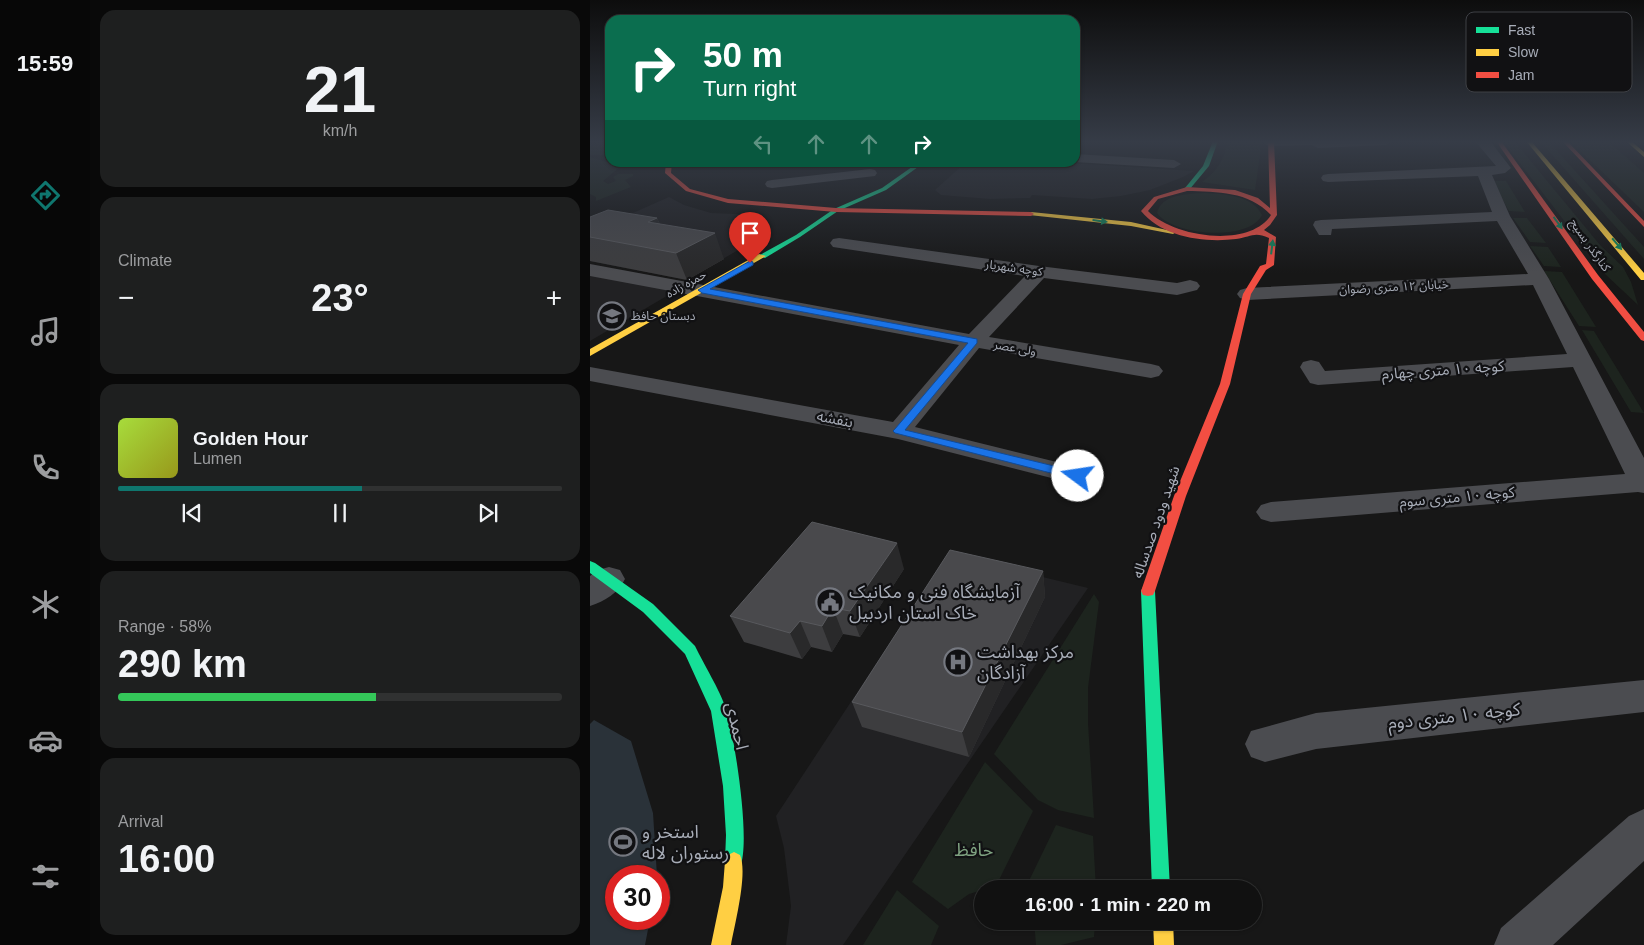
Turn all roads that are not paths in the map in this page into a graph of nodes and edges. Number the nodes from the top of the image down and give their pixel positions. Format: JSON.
{"nodes":[{"id":1,"x":682,"y":185,"type":"edge"},
{"id":2,"x":770,"y":185,"type":"edge"},
{"id":3,"x":890,"y":185,"type":"edge"},
{"id":4,"x":1191,"y":185,"type":"edge"},
{"id":5,"x":1273,"y":185,"type":"edge"},
{"id":6,"x":1489,"y":185,"type":"edge"},
{"id":7,"x":1529,"y":185,"type":"edge"},
{"id":8,"x":1565,"y":185,"type":"edge"},
{"id":9,"x":1606,"y":185,"type":"edge"},
{"id":10,"x":1187,"y":190,"type":"junction"},
{"id":11,"x":752,"y":193,"type":"dead end"},
{"id":12,"x":1155,"y":198,"type":"junction"},
{"id":13,"x":1134,"y":202,"type":"dead end"},
{"id":14,"x":1081,"y":208,"type":"dead end"},
{"id":15,"x":836,"y":210,"type":"junction"},
{"id":16,"x":1034,"y":214,"type":"junction"},
{"id":17,"x":1274,"y":215,"type":"junction"},
{"id":18,"x":1502,"y":216,"type":"junction"},
{"id":19,"x":1644,"y":225,"type":"edge"},
{"id":20,"x":1258,"y":230,"type":"junction"},
{"id":21,"x":1325,"y":231,"type":"dead end"},
{"id":22,"x":1173,"y":232,"type":"junction"},
{"id":23,"x":1215,"y":238,"type":"junction"},
{"id":24,"x":838,"y":242,"type":"dead end"},
{"id":25,"x":1236,"y":247,"type":"dead end"},
{"id":26,"x":1253,"y":258,"type":"dead end"},
{"id":27,"x":1263,"y":268,"type":"junction"},
{"id":28,"x":590,"y":270,"type":"edge"},
{"id":29,"x":1039,"y":272,"type":"junction"},
{"id":30,"x":1644,"y":278,"type":"edge"},
{"id":31,"x":1540,"y":280,"type":"junction"},
{"id":32,"x":1190,"y":286,"type":"dead end"},
{"id":33,"x":702,"y":290,"type":"junction"},
{"id":34,"x":1248,"y":294,"type":"junction"},
{"id":35,"x":1644,"y":338,"type":"edge"},
{"id":36,"x":974,"y":341,"type":"junction"},
{"id":37,"x":590,"y":353,"type":"edge"},
{"id":38,"x":1581,"y":360,"type":"junction"},
{"id":39,"x":1311,"y":367,"type":"dead end"},
{"id":40,"x":1151,"y":371,"type":"dead end"},
{"id":41,"x":590,"y":374,"type":"edge"},
{"id":42,"x":899,"y":431,"type":"junction"},
{"id":43,"x":1078,"y":476,"type":"dead end"},
{"id":44,"x":1643,"y":483,"type":"edge"},
{"id":45,"x":1271,"y":512,"type":"dead end"},
{"id":46,"x":596,"y":579,"type":"edge"},
{"id":47,"x":1644,"y":696,"type":"edge"},
{"id":48,"x":1265,"y":744,"type":"dead end"},
{"id":49,"x":1644,"y":831,"type":"edge"},
{"id":50,"x":1161,"y":880,"type":"edge"},
{"id":51,"x":1163,"y":930,"type":"edge"},
{"id":52,"x":721,"y":945,"type":"edge"},
{"id":53,"x":1164,"y":945,"type":"edge"},
{"id":54,"x":1518,"y":945,"type":"edge"}],
"edges":[{"from":1,"to":15,"type":"main road"},
{"from":2,"to":11,"type":"street"},
{"from":3,"to":15,"type":"main road","name":"حمزه زاده"},
{"from":4,"to":10,"type":"main road"},
{"from":5,"to":17,"type":"main road"},
{"from":6,"to":18,"type":"street"},
{"from":7,"to":35,"type":"main road","name":"کنارگذر بسیج","one_way":true},
{"from":8,"to":30,"type":"main road","one_way":true},
{"from":9,"to":19,"type":"main road"},
{"from":10,"to":12,"type":"main road"},
{"from":10,"to":17,"type":"main road"},
{"from":12,"to":13,"type":"main road"},
{"from":12,"to":22,"type":"main road"},
{"from":14,"to":16,"type":"main road"},
{"from":15,"to":16,"type":"main road"},
{"from":15,"to":33,"type":"main road","name":"حمزه زاده"},
{"from":16,"to":22,"type":"main road","one_way":true},
{"from":17,"to":20,"type":"main road"},
{"from":18,"to":21,"type":"street"},
{"from":18,"to":31,"type":"street"},
{"from":20,"to":23,"type":"main road"},
{"from":27,"to":20,"type":"main road","name":"شهید ودود صدساله","one_way":true},
{"from":22,"to":23,"type":"main road"},
{"from":23,"to":25,"type":"main road"},
{"from":24,"to":29,"type":"street","name":"کوچه شهریار"},
{"from":26,"to":27,"type":"main road"},
{"from":27,"to":34,"type":"main road","name":"شهید ودود صدساله"},
{"from":28,"to":33,"type":"street","name":"ولی عصر"},
{"from":29,"to":32,"type":"street","name":"کوچه شهریار"},
{"from":29,"to":36,"type":"street"},
{"from":31,"to":34,"type":"street","name":"خیابان ۱۲ متری رضوان"},
{"from":31,"to":38,"type":"street"},
{"from":33,"to":36,"type":"street","name":"ولی عصر"},
{"from":33,"to":37,"type":"main road","name":"حمزه زاده"},
{"from":34,"to":50,"type":"main road","name":"شهید ودود صدساله"},
{"from":36,"to":40,"type":"street","name":"ولی عصر"},
{"from":36,"to":42,"type":"street"},
{"from":38,"to":39,"type":"street","name":"کوچه ۱۰ متری چهارم"},
{"from":38,"to":44,"type":"street"},
{"from":41,"to":42,"type":"street","name":"بنفشه"},
{"from":42,"to":43,"type":"street","name":"بنفشه"},
{"from":44,"to":45,"type":"street","name":"کوچه ۱۰ متری سوم"},
{"from":46,"to":52,"type":"main road","name":"احمدی"},
{"from":47,"to":48,"type":"street","name":"کوچه ۱۰ متری دوم"},
{"from":49,"to":54,"type":"street"},
{"from":51,"to":53,"type":"main road"}]}
